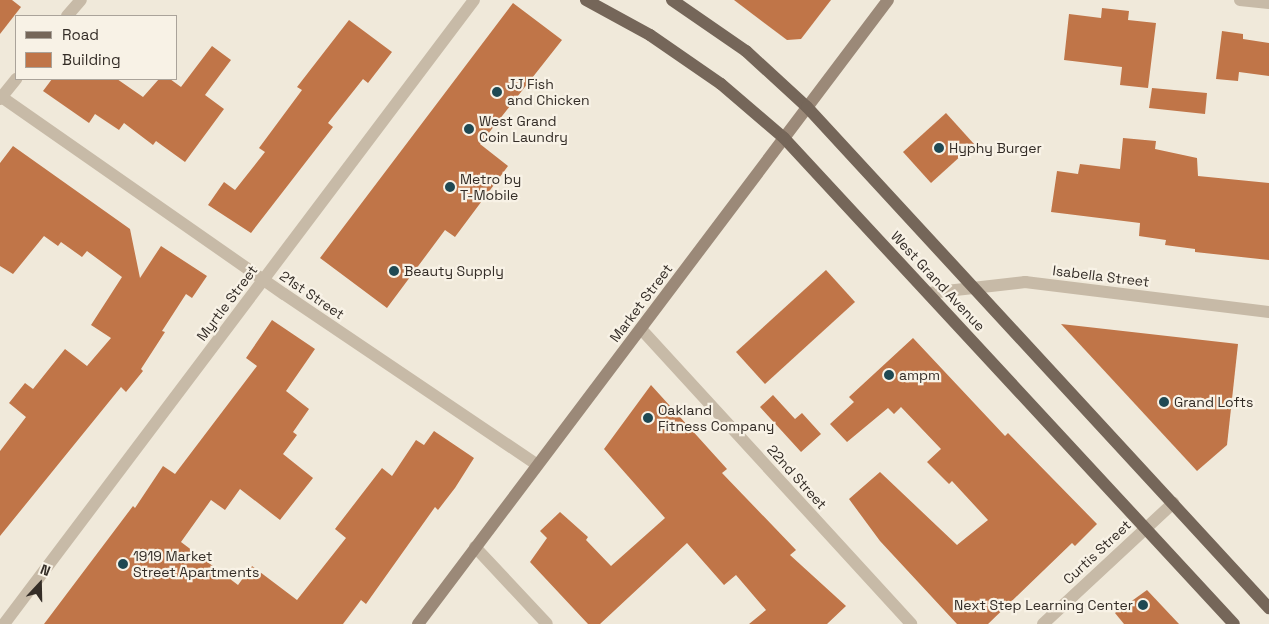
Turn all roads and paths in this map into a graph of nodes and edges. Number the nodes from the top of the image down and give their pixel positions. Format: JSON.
{"nodes":[{"id":1,"x":81,"y":0,"type":"edge"},
{"id":2,"x":474,"y":0,"type":"edge"},
{"id":3,"x":586,"y":0,"type":"edge"},
{"id":4,"x":672,"y":0,"type":"edge"},
{"id":5,"x":888,"y":0,"type":"edge"},
{"id":6,"x":1240,"y":0,"type":"edge"},
{"id":7,"x":1269,"y":4,"type":"edge"},
{"id":8,"x":68,"y":15,"type":"edge"},
{"id":9,"x":15,"y":80,"type":"edge"},
{"id":10,"x":0,"y":97,"type":"edge"},
{"id":11,"x":807,"y":107,"type":"junction"},
{"id":12,"x":784,"y":138,"type":"junction"},
{"id":13,"x":263,"y":280,"type":"junction"},
{"id":14,"x":974,"y":288,"type":"junction"},
{"id":15,"x":929,"y":293,"type":"junction"},
{"id":16,"x":1269,"y":312,"type":"edge"},
{"id":17,"x":640,"y":329,"type":"junction"},
{"id":18,"x":536,"y":464,"type":"junction"},
{"id":19,"x":1173,"y":504,"type":"junction"},
{"id":20,"x":1145,"y":528,"type":"junction"},
{"id":21,"x":475,"y":547,"type":"junction"},
{"id":22,"x":1269,"y":608,"type":"edge"},
{"id":23,"x":4,"y":624,"type":"edge"},
{"id":24,"x":418,"y":624,"type":"edge"},
{"id":25,"x":547,"y":624,"type":"edge"},
{"id":26,"x":910,"y":624,"type":"edge"},
{"id":27,"x":1043,"y":624,"type":"edge"},
{"id":28,"x":1234,"y":624,"type":"edge"}],
"edges":[{"from":1,"to":8,"type":"street"},
{"from":2,"to":13,"type":"street","name":"Myrtle Street"},
{"from":3,"to":12,"type":"main road","name":"West Grand Avenue"},
{"from":4,"to":11,"type":"main road","name":"West Grand Avenue"},
{"from":5,"to":11,"type":"main road","name":"Market Street"},
{"from":6,"to":7,"type":"street"},
{"from":9,"to":10,"type":"street"},
{"from":10,"to":13,"type":"street","name":"21st Street"},
{"from":11,"to":12,"type":"main road","name":"Market Street"},
{"from":11,"to":14,"type":"main road","name":"West Grand Avenue"},
{"from":12,"to":15,"type":"main road","name":"West Grand Avenue"},
{"from":12,"to":17,"type":"main road","name":"Market Street"},
{"from":13,"to":18,"type":"street","name":"21st Street"},
{"from":13,"to":23,"type":"street","name":"Myrtle Street"},
{"from":14,"to":15,"type":"street","name":"Isabella Street"},
{"from":14,"to":16,"type":"street","name":"Isabella Street"},
{"from":14,"to":19,"type":"main road","name":"West Grand Avenue"},
{"from":15,"to":20,"type":"main road","name":"West Grand Avenue"},
{"from":17,"to":18,"type":"main road","name":"Market Street"},
{"from":17,"to":26,"type":"street","name":"22nd Street"},
{"from":18,"to":21,"type":"main road","name":"Market Street"},
{"from":19,"to":20,"type":"street","name":"Curtis Street"},
{"from":19,"to":22,"type":"main road","name":"West Grand Avenue"},
{"from":20,"to":27,"type":"street","name":"Curtis Street"},
{"from":20,"to":28,"type":"main road","name":"West Grand Avenue"},
{"from":21,"to":24,"type":"main road","name":"Market Street"},
{"from":21,"to":25,"type":"street"}]}
